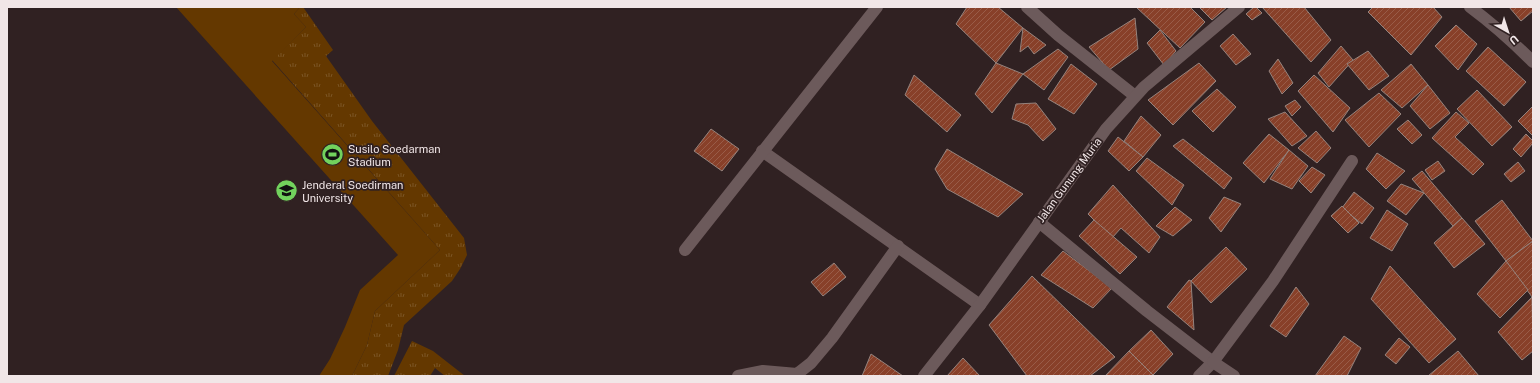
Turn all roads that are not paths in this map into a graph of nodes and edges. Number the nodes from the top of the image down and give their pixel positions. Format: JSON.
{"nodes":[{"id":1,"x":877,"y":7,"type":"edge"},
{"id":2,"x":1027,"y":7,"type":"edge"},
{"id":3,"x":1238,"y":7,"type":"edge"},
{"id":4,"x":1470,"y":7,"type":"edge"},
{"id":5,"x":1533,"y":62,"type":"edge"},
{"id":6,"x":1135,"y":96,"type":"junction"},
{"id":7,"x":762,"y":150,"type":"junction"},
{"id":8,"x":1352,"y":161,"type":"dead end"},
{"id":9,"x":1039,"y":222,"type":"junction"},
{"id":10,"x":898,"y":246,"type":"junction"},
{"id":11,"x":685,"y":250,"type":"dead end"},
{"id":12,"x":980,"y":305,"type":"junction"},
{"id":13,"x":1213,"y":362,"type":"junction"},
{"id":14,"x":738,"y":376,"type":"edge"},
{"id":15,"x":924,"y":376,"type":"edge"},
{"id":16,"x":1199,"y":376,"type":"edge"},
{"id":17,"x":1234,"y":376,"type":"edge"}],
"edges":[{"from":1,"to":7,"type":"street"},
{"from":2,"to":6,"type":"street"},
{"from":3,"to":6,"type":"street","name":"Jalan Gunung Muria"},
{"from":4,"to":5,"type":"street"},
{"from":6,"to":9,"type":"street","name":"Jalan Gunung Muria"},
{"from":7,"to":10,"type":"street"},
{"from":7,"to":11,"type":"street"},
{"from":8,"to":13,"type":"street"},
{"from":9,"to":12,"type":"street","name":"Jalan Gunung Muria"},
{"from":9,"to":13,"type":"street"},
{"from":10,"to":12,"type":"street"},
{"from":10,"to":14,"type":"street"},
{"from":12,"to":15,"type":"street","name":"Jalan Gunung Muria"},
{"from":13,"to":16,"type":"street"},
{"from":13,"to":17,"type":"street"}]}
